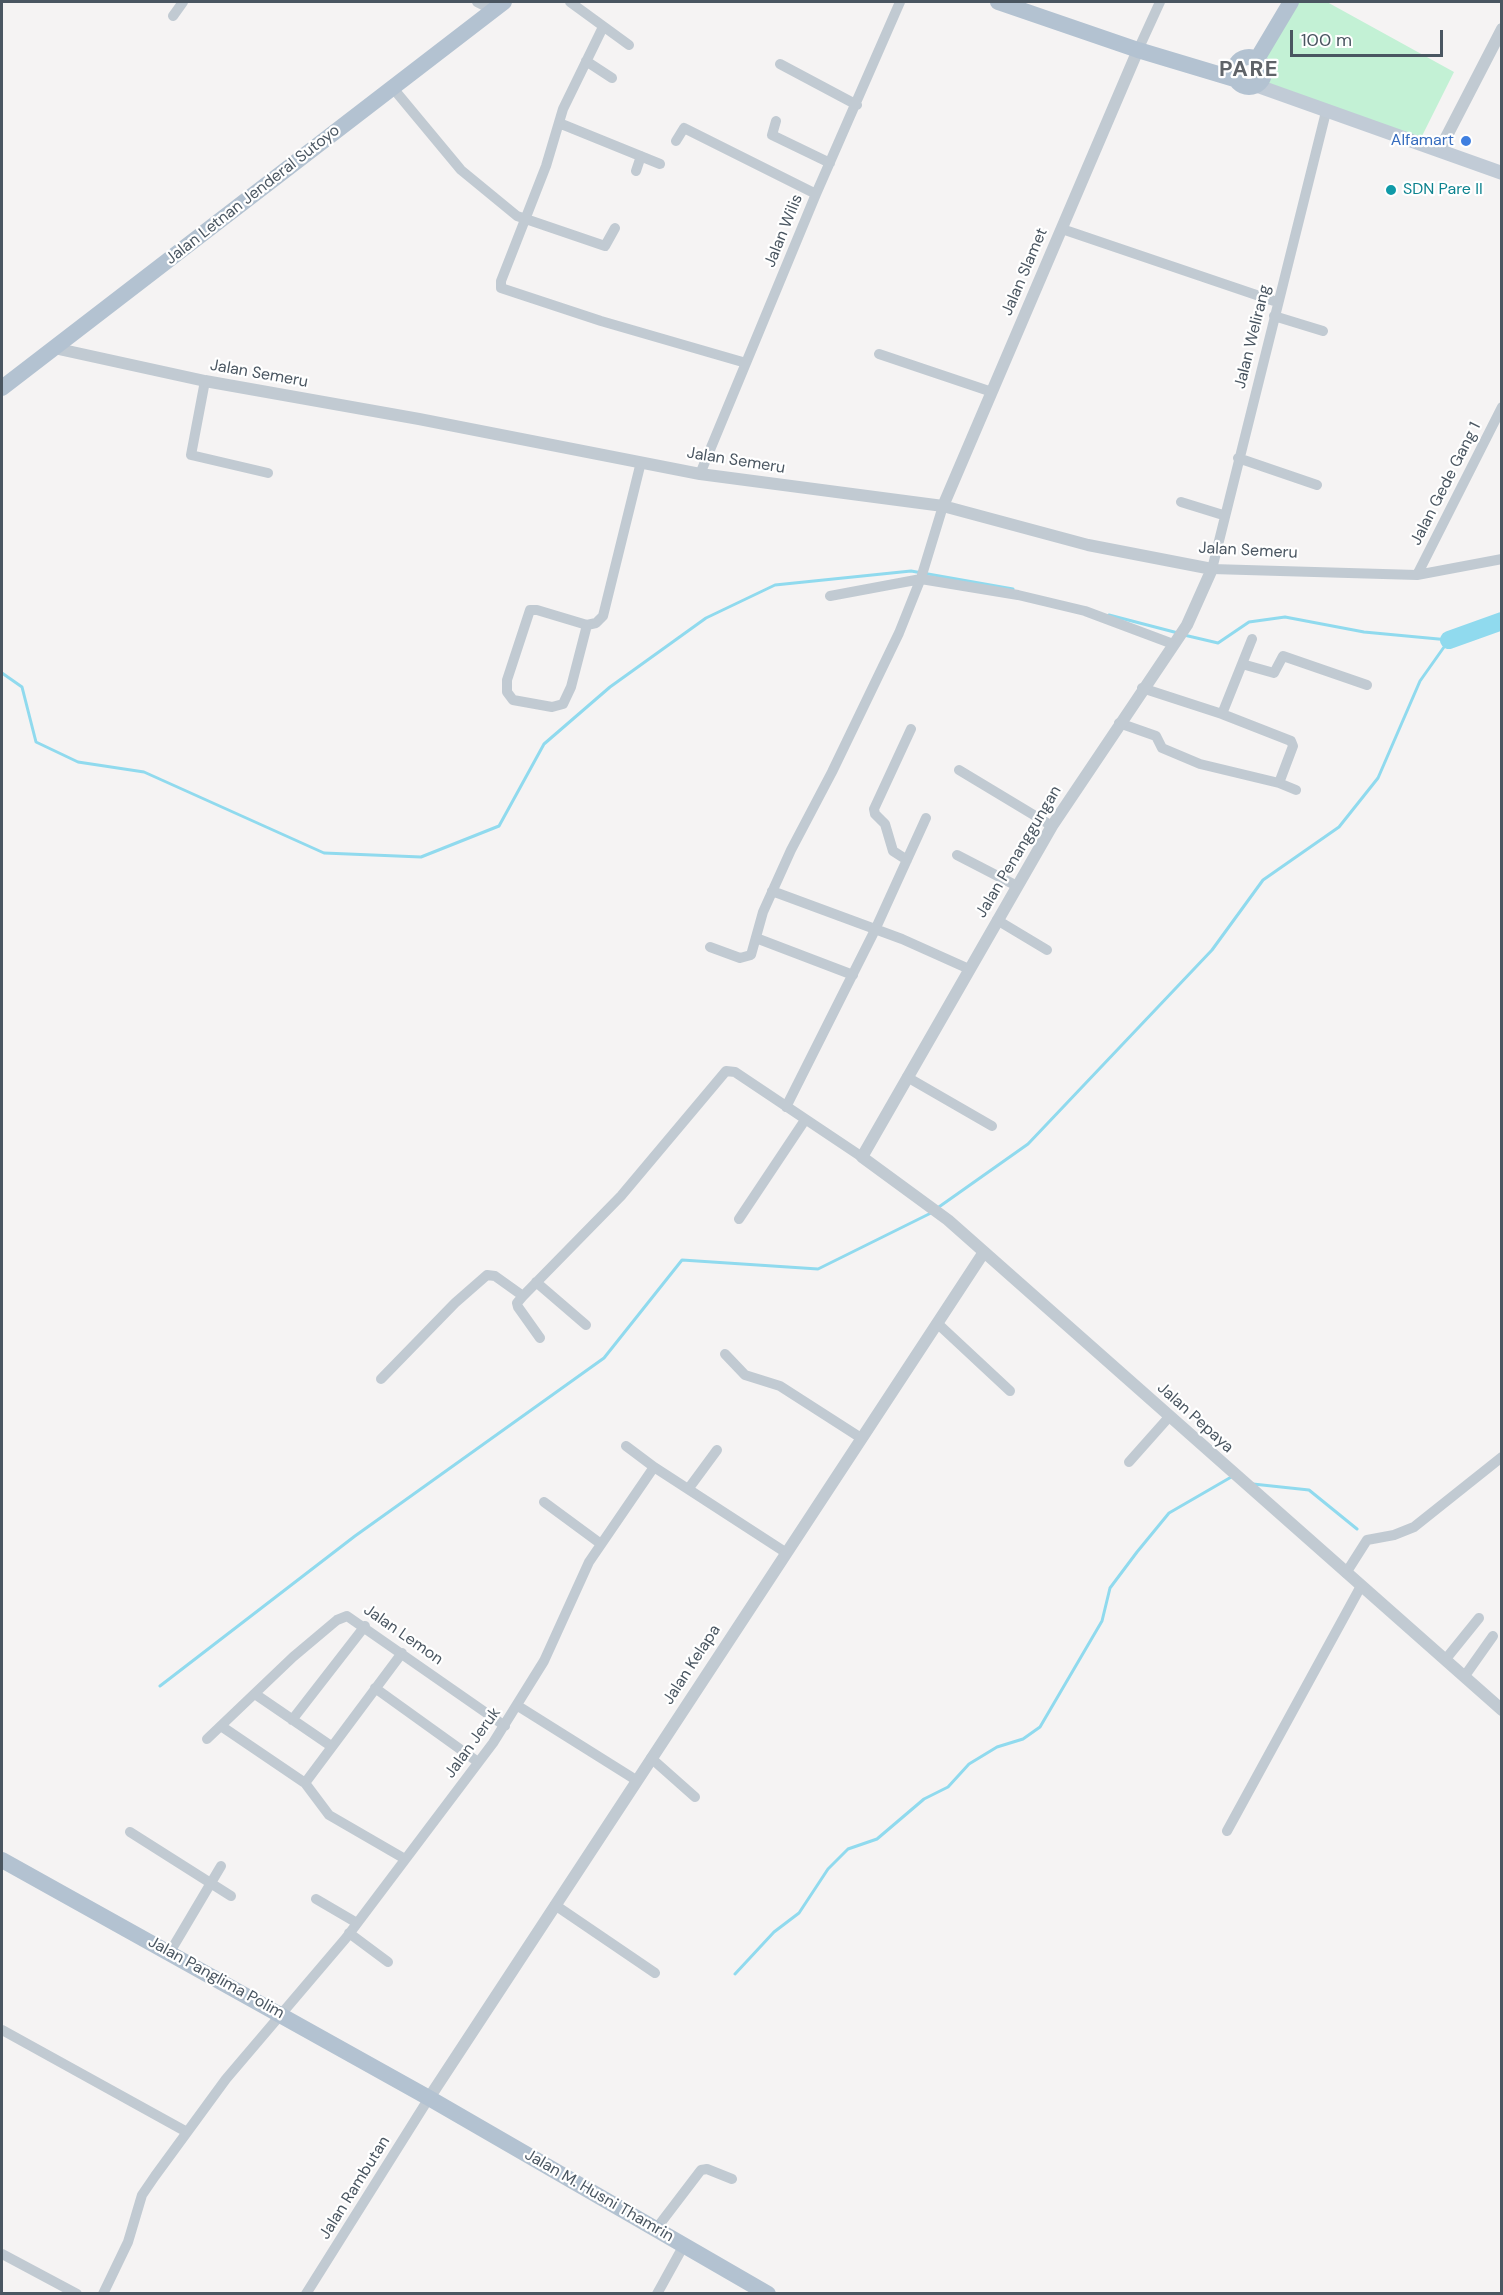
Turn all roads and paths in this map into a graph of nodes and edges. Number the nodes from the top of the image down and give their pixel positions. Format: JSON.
{"nodes":[{"id":1,"x":183,"y":2,"type":"edge"},
{"id":2,"x":477,"y":2,"type":"edge"},
{"id":3,"x":570,"y":2,"type":"edge"},
{"id":4,"x":900,"y":2,"type":"edge"},
{"id":5,"x":998,"y":2,"type":"edge"},
{"id":6,"x":1160,"y":2,"type":"edge"},
{"id":7,"x":1291,"y":2,"type":"edge"},
{"id":8,"x":499,"y":6,"type":"edge"},
{"id":9,"x":173,"y":16,"type":"dead end"},
{"id":10,"x":603,"y":27,"type":"junction"},
{"id":11,"x":1502,"y":29,"type":"edge"},
{"id":12,"x":628,"y":45,"type":"dead end"},
{"id":13,"x":1138,"y":50,"type":"junction"},
{"id":14,"x":1257,"y":59,"type":"junction"},
{"id":15,"x":586,"y":61,"type":"junction"},
{"id":16,"x":780,"y":64,"type":"dead end"},
{"id":17,"x":612,"y":78,"type":"dead end"},
{"id":18,"x":1238,"y":80,"type":"junction"},
{"id":19,"x":1255,"y":85,"type":"junction"},
{"id":20,"x":392,"y":87,"type":"junction"},
{"id":21,"x":857,"y":105,"type":"junction"},
{"id":22,"x":1326,"y":112,"type":"junction"},
{"id":23,"x":776,"y":121,"type":"dead end"},
{"id":24,"x":559,"y":123,"type":"junction"},
{"id":25,"x":676,"y":141,"type":"dead end"},
{"id":26,"x":1439,"y":151,"type":"junction"},
{"id":27,"x":641,"y":156,"type":"junction"},
{"id":28,"x":830,"y":163,"type":"junction"},
{"id":29,"x":660,"y":164,"type":"dead end"},
{"id":30,"x":636,"y":171,"type":"dead end"},
{"id":31,"x":1502,"y":173,"type":"edge"},
{"id":32,"x":816,"y":194,"type":"junction"},
{"id":33,"x":524,"y":220,"type":"junction"},
{"id":34,"x":615,"y":228,"type":"dead end"},
{"id":35,"x":1062,"y":229,"type":"junction"},
{"id":36,"x":1277,"y":302,"type":"junction"},
{"id":37,"x":1274,"y":316,"type":"junction"},
{"id":38,"x":1323,"y":331,"type":"dead end"},
{"id":39,"x":54,"y":348,"type":"junction"},
{"id":40,"x":879,"y":354,"type":"dead end"},
{"id":41,"x":746,"y":363,"type":"junction"},
{"id":42,"x":206,"y":381,"type":"junction"},
{"id":43,"x":2,"y":388,"type":"edge"},
{"id":44,"x":992,"y":392,"type":"junction"},
{"id":45,"x":1502,"y":407,"type":"edge"},
{"id":46,"x":1238,"y":458,"type":"junction"},
{"id":47,"x":641,"y":462,"type":"junction"},
{"id":48,"x":268,"y":473,"type":"dead end"},
{"id":49,"x":700,"y":474,"type":"junction"},
{"id":50,"x":1317,"y":485,"type":"dead end"},
{"id":51,"x":1181,"y":502,"type":"dead end"},
{"id":52,"x":943,"y":507,"type":"junction"},
{"id":53,"x":1223,"y":515,"type":"junction"},
{"id":54,"x":1502,"y":559,"type":"edge"},
{"id":55,"x":1212,"y":569,"type":"junction"},
{"id":56,"x":1417,"y":574,"type":"junction"},
{"id":57,"x":921,"y":579,"type":"junction"},
{"id":58,"x":830,"y":596,"type":"dead end"},
{"id":59,"x":587,"y":625,"type":"junction"},
{"id":60,"x":1252,"y":639,"type":"dead end"},
{"id":61,"x":1174,"y":642,"type":"junction"},
{"id":62,"x":1242,"y":664,"type":"junction"},
{"id":63,"x":1367,"y":685,"type":"dead end"},
{"id":64,"x":1142,"y":688,"type":"junction"},
{"id":65,"x":1222,"y":714,"type":"junction"},
{"id":66,"x":1119,"y":723,"type":"junction"},
{"id":67,"x":911,"y":729,"type":"dead end"},
{"id":68,"x":959,"y":770,"type":"dead end"},
{"id":69,"x":1279,"y":783,"type":"junction"},
{"id":70,"x":1296,"y":790,"type":"dead end"},
{"id":71,"x":926,"y":818,"type":"dead end"},
{"id":72,"x":1052,"y":826,"type":"junction"},
{"id":73,"x":957,"y":855,"type":"dead end"},
{"id":74,"x":907,"y":860,"type":"junction"},
{"id":75,"x":1017,"y":886,"type":"junction"},
{"id":76,"x":772,"y":891,"type":"junction"},
{"id":77,"x":997,"y":920,"type":"junction"},
{"id":78,"x":875,"y":930,"type":"junction"},
{"id":79,"x":756,"y":938,"type":"junction"},
{"id":80,"x":710,"y":947,"type":"dead end"},
{"id":81,"x":1047,"y":950,"type":"dead end"},
{"id":82,"x":969,"y":969,"type":"junction"},
{"id":83,"x":853,"y":975,"type":"junction"},
{"id":84,"x":907,"y":1077,"type":"junction"},
{"id":85,"x":786,"y":1107,"type":"junction"},
{"id":86,"x":805,"y":1120,"type":"junction"},
{"id":87,"x":992,"y":1126,"type":"dead end"},
{"id":88,"x":862,"y":1157,"type":"junction"},
{"id":89,"x":739,"y":1219,"type":"dead end"},
{"id":90,"x":984,"y":1252,"type":"junction"},
{"id":91,"x":536,"y":1282,"type":"junction"},
{"id":92,"x":523,"y":1296,"type":"junction"},
{"id":93,"x":937,"y":1323,"type":"junction"},
{"id":94,"x":586,"y":1325,"type":"dead end"},
{"id":95,"x":540,"y":1338,"type":"dead end"},
{"id":96,"x":724,"y":1354,"type":"dead end"},
{"id":97,"x":381,"y":1379,"type":"dead end"},
{"id":98,"x":1010,"y":1391,"type":"dead end"},
{"id":99,"x":1169,"y":1417,"type":"junction"},
{"id":100,"x":861,"y":1438,"type":"junction"},
{"id":101,"x":626,"y":1446,"type":"dead end"},
{"id":102,"x":717,"y":1450,"type":"dead end"},
{"id":103,"x":1500,"y":1461,"type":"edge"},
{"id":104,"x":1129,"y":1462,"type":"dead end"},
{"id":105,"x":654,"y":1467,"type":"junction"},
{"id":106,"x":690,"y":1488,"type":"junction"},
{"id":107,"x":544,"y":1502,"type":"dead end"},
{"id":108,"x":601,"y":1544,"type":"junction"},
{"id":109,"x":785,"y":1552,"type":"junction"},
{"id":110,"x":1346,"y":1573,"type":"junction"},
{"id":111,"x":1361,"y":1586,"type":"junction"},
{"id":112,"x":1479,"y":1618,"type":"dead end"},
{"id":113,"x":365,"y":1626,"type":"junction"},
{"id":114,"x":1493,"y":1636,"type":"dead end"},
{"id":115,"x":402,"y":1653,"type":"junction"},
{"id":116,"x":1445,"y":1660,"type":"junction"},
{"id":117,"x":1464,"y":1677,"type":"junction"},
{"id":118,"x":375,"y":1688,"type":"junction"},
{"id":119,"x":255,"y":1694,"type":"junction"},
{"id":120,"x":518,"y":1706,"type":"junction"},
{"id":121,"x":1502,"y":1710,"type":"edge"},
{"id":122,"x":292,"y":1720,"type":"junction"},
{"id":123,"x":221,"y":1726,"type":"junction"},
{"id":124,"x":505,"y":1726,"type":"junction"},
{"id":125,"x":207,"y":1739,"type":"dead end"},
{"id":126,"x":330,"y":1746,"type":"junction"},
{"id":127,"x":651,"y":1758,"type":"junction"},
{"id":128,"x":478,"y":1762,"type":"junction"},
{"id":129,"x":636,"y":1780,"type":"junction"},
{"id":130,"x":305,"y":1784,"type":"junction"},
{"id":131,"x":695,"y":1797,"type":"dead end"},
{"id":132,"x":1227,"y":1831,"type":"dead end"},
{"id":133,"x":129,"y":1832,"type":"dead end"},
{"id":134,"x":405,"y":1859,"type":"junction"},
{"id":135,"x":2,"y":1860,"type":"edge"},
{"id":136,"x":220,"y":1866,"type":"dead end"},
{"id":137,"x":212,"y":1882,"type":"junction"},
{"id":138,"x":231,"y":1896,"type":"dead end"},
{"id":139,"x":316,"y":1899,"type":"dead end"},
{"id":140,"x":555,"y":1905,"type":"junction"},
{"id":141,"x":357,"y":1923,"type":"junction"},
{"id":142,"x":349,"y":1934,"type":"junction"},
{"id":143,"x":170,"y":1952,"type":"junction"},
{"id":144,"x":388,"y":1962,"type":"dead end"},
{"id":145,"x":655,"y":1973,"type":"dead end"},
{"id":146,"x":282,"y":2015,"type":"junction"},
{"id":147,"x":2,"y":2030,"type":"edge"},
{"id":148,"x":429,"y":2098,"type":"junction"},
{"id":149,"x":186,"y":2131,"type":"junction"},
{"id":150,"x":732,"y":2179,"type":"dead end"},
{"id":151,"x":656,"y":2229,"type":"junction"},
{"id":152,"x":684,"y":2245,"type":"junction"},
{"id":153,"x":2,"y":2254,"type":"edge"},
{"id":154,"x":107,"y":2292,"type":"edge"},
{"id":155,"x":307,"y":2292,"type":"edge"},
{"id":156,"x":77,"y":2294,"type":"edge"},
{"id":157,"x":657,"y":2294,"type":"edge"},
{"id":158,"x":768,"y":2294,"type":"edge"}],
"edges":[{"from":1,"to":9,"type":"street"},
{"from":2,"to":8,"type":"street"},
{"from":3,"to":10,"type":"street"},
{"from":4,"to":21,"type":"street","name":"Jalan Wilis"},
{"from":5,"to":13,"type":"main road"},
{"from":6,"to":13,"type":"street"},
{"from":7,"to":14,"type":"main road"},
{"from":8,"to":20,"type":"main road","name":"Jalan Letnan Jenderal Sutoyo"},
{"from":10,"to":12,"type":"street"},
{"from":10,"to":15,"type":"street"},
{"from":11,"to":26,"type":"street"},
{"from":13,"to":18,"type":"main road"},
{"from":13,"to":35,"type":"street","name":"Jalan Slamet"},
{"from":14,"to":18,"type":"main road"},
{"from":14,"to":19,"type":"main road"},
{"from":15,"to":17,"type":"street"},
{"from":15,"to":24,"type":"street"},
{"from":16,"to":21,"type":"street"},
{"from":18,"to":19,"type":"main road"},
{"from":19,"to":22,"type":"main road"},
{"from":20,"to":33,"type":"street"},
{"from":20,"to":39,"type":"main road","name":"Jalan Letnan Jenderal Sutoyo"},
{"from":21,"to":28,"type":"street","name":"Jalan Wilis"},
{"from":22,"to":26,"type":"main road"},
{"from":22,"to":36,"type":"street","name":"Jalan Welirang"},
{"from":23,"to":28,"type":"street"},
{"from":24,"to":27,"type":"street"},
{"from":24,"to":33,"type":"street"},
{"from":25,"to":32,"type":"street"},
{"from":26,"to":31,"type":"main road"},
{"from":27,"to":29,"type":"street"},
{"from":27,"to":30,"type":"street"},
{"from":28,"to":32,"type":"street","name":"Jalan Wilis"},
{"from":32,"to":41,"type":"street","name":"Jalan Wilis"},
{"from":33,"to":34,"type":"street"},
{"from":33,"to":41,"type":"street"},
{"from":35,"to":36,"type":"street"},
{"from":35,"to":44,"type":"street","name":"Jalan Slamet"},
{"from":36,"to":37,"type":"street","name":"Jalan Welirang"},
{"from":37,"to":38,"type":"street"},
{"from":37,"to":46,"type":"street","name":"Jalan Welirang"},
{"from":39,"to":42,"type":"street","name":"Jalan Semeru"},
{"from":39,"to":43,"type":"main road","name":"Jalan Letnan Jenderal Sutoyo"},
{"from":40,"to":44,"type":"street"},
{"from":41,"to":49,"type":"street","name":"Jalan Wilis"},
{"from":42,"to":47,"type":"street","name":"Jalan Semeru"},
{"from":42,"to":48,"type":"street"},
{"from":44,"to":52,"type":"street","name":"Jalan Slamet"},
{"from":45,"to":56,"type":"street","name":"Jalan Gede Gang 1"},
{"from":46,"to":50,"type":"street"},
{"from":46,"to":53,"type":"street","name":"Jalan Welirang"},
{"from":47,"to":49,"type":"street","name":"Jalan Semeru"},
{"from":47,"to":59,"type":"street"},
{"from":49,"to":52,"type":"street","name":"Jalan Semeru"},
{"from":51,"to":53,"type":"street"},
{"from":52,"to":55,"type":"street","name":"Jalan Semeru"},
{"from":52,"to":57,"type":"street"},
{"from":53,"to":55,"type":"street","name":"Jalan Welirang"},
{"from":54,"to":56,"type":"street","name":"Jalan Semeru"},
{"from":55,"to":56,"type":"street","name":"Jalan Semeru"},
{"from":55,"to":61,"type":"street","name":"Jalan Penanggungan"},
{"from":57,"to":58,"type":"street"},
{"from":57,"to":61,"type":"street"},
{"from":57,"to":76,"type":"street"},
{"from":59,"to":59,"type":"street"},
{"from":60,"to":62,"type":"street"},
{"from":61,"to":64,"type":"street","name":"Jalan Penanggungan"},
{"from":62,"to":63,"type":"street"},
{"from":62,"to":65,"type":"street"},
{"from":64,"to":65,"type":"street"},
{"from":64,"to":66,"type":"street","name":"Jalan Penanggungan"},
{"from":65,"to":69,"type":"street"},
{"from":66,"to":69,"type":"street"},
{"from":66,"to":72,"type":"street","name":"Jalan Penanggungan"},
{"from":67,"to":74,"type":"street"},
{"from":68,"to":72,"type":"street"},
{"from":69,"to":70,"type":"street"},
{"from":71,"to":74,"type":"street"},
{"from":72,"to":75,"type":"street","name":"Jalan Penanggungan"},
{"from":73,"to":75,"type":"street"},
{"from":74,"to":78,"type":"street"},
{"from":75,"to":77,"type":"street","name":"Jalan Penanggungan"},
{"from":76,"to":78,"type":"street"},
{"from":76,"to":79,"type":"street"},
{"from":77,"to":81,"type":"street"},
{"from":77,"to":82,"type":"street","name":"Jalan Penanggungan"},
{"from":78,"to":82,"type":"street"},
{"from":78,"to":83,"type":"street"},
{"from":79,"to":80,"type":"street"},
{"from":79,"to":83,"type":"street"},
{"from":82,"to":84,"type":"street","name":"Jalan Penanggungan"},
{"from":83,"to":85,"type":"street"},
{"from":84,"to":87,"type":"street"},
{"from":84,"to":88,"type":"street","name":"Jalan Penanggungan"},
{"from":85,"to":86,"type":"street"},
{"from":85,"to":91,"type":"street"},
{"from":86,"to":88,"type":"street"},
{"from":86,"to":89,"type":"street"},
{"from":88,"to":90,"type":"street","name":"Jalan Pepaya"},
{"from":90,"to":93,"type":"street","name":"Jalan Kelapa"},
{"from":90,"to":99,"type":"street","name":"Jalan Pepaya"},
{"from":91,"to":92,"type":"street"},
{"from":91,"to":94,"type":"street"},
{"from":92,"to":95,"type":"street"},
{"from":92,"to":97,"type":"street"},
{"from":93,"to":98,"type":"street"},
{"from":93,"to":100,"type":"street","name":"Jalan Kelapa"},
{"from":96,"to":100,"type":"street"},
{"from":99,"to":104,"type":"street"},
{"from":99,"to":110,"type":"street","name":"Jalan Pepaya"},
{"from":100,"to":109,"type":"street","name":"Jalan Kelapa"},
{"from":101,"to":105,"type":"street"},
{"from":102,"to":106,"type":"street"},
{"from":103,"to":110,"type":"street"},
{"from":105,"to":106,"type":"street"},
{"from":105,"to":108,"type":"street","name":"Jalan Jeruk"},
{"from":106,"to":109,"type":"street"},
{"from":107,"to":108,"type":"street"},
{"from":108,"to":120,"type":"street","name":"Jalan Jeruk"},
{"from":109,"to":127,"type":"street","name":"Jalan Kelapa"},
{"from":110,"to":111,"type":"street","name":"Jalan Pepaya"},
{"from":111,"to":116,"type":"street","name":"Jalan Pepaya"},
{"from":111,"to":132,"type":"street"},
{"from":112,"to":116,"type":"street"},
{"from":113,"to":115,"type":"street","name":"Jalan Lemon"},
{"from":113,"to":119,"type":"street","name":"Jalan Lemon"},
{"from":113,"to":122,"type":"street"},
{"from":114,"to":117,"type":"street"},
{"from":115,"to":118,"type":"street"},
{"from":115,"to":124,"type":"street","name":"Jalan Lemon"},
{"from":116,"to":117,"type":"street","name":"Jalan Pepaya"},
{"from":117,"to":121,"type":"street","name":"Jalan Pepaya"},
{"from":118,"to":126,"type":"street"},
{"from":118,"to":128,"type":"street"},
{"from":119,"to":122,"type":"street"},
{"from":119,"to":123,"type":"street","name":"Jalan Lemon"},
{"from":120,"to":124,"type":"street","name":"Jalan Jeruk"},
{"from":120,"to":129,"type":"street"},
{"from":122,"to":126,"type":"street"},
{"from":123,"to":125,"type":"street","name":"Jalan Lemon"},
{"from":123,"to":130,"type":"street"},
{"from":124,"to":128,"type":"street","name":"Jalan Jeruk"},
{"from":126,"to":130,"type":"street"},
{"from":127,"to":129,"type":"street","name":"Jalan Kelapa"},
{"from":127,"to":131,"type":"street"},
{"from":128,"to":134,"type":"street","name":"Jalan Jeruk"},
{"from":129,"to":140,"type":"street","name":"Jalan Kelapa"},
{"from":130,"to":134,"type":"street"},
{"from":133,"to":137,"type":"street"},
{"from":134,"to":141,"type":"street","name":"Jalan Jeruk"},
{"from":135,"to":143,"type":"main road","name":"Jalan Panglima Polim"},
{"from":136,"to":137,"type":"street"},
{"from":137,"to":138,"type":"street"},
{"from":137,"to":143,"type":"street"},
{"from":139,"to":141,"type":"street"},
{"from":140,"to":145,"type":"street"},
{"from":140,"to":148,"type":"street","name":"Jalan Kelapa"},
{"from":141,"to":142,"type":"street","name":"Jalan Jeruk"},
{"from":142,"to":144,"type":"street"},
{"from":142,"to":146,"type":"street","name":"Jalan Jeruk"},
{"from":143,"to":146,"type":"main road","name":"Jalan Panglima Polim"},
{"from":146,"to":148,"type":"main road","name":"Jalan Panglima Polim"},
{"from":146,"to":149,"type":"street","name":"Jalan Jeruk"},
{"from":147,"to":149,"type":"street"},
{"from":148,"to":151,"type":"main road","name":"Jalan M. Husni Thamrin"},
{"from":148,"to":155,"type":"street","name":"Jalan Rambutan"},
{"from":149,"to":154,"type":"street","name":"Jalan Jeruk"},
{"from":150,"to":151,"type":"street"},
{"from":151,"to":152,"type":"main road","name":"Jalan M. Husni Thamrin"},
{"from":152,"to":157,"type":"street"},
{"from":152,"to":158,"type":"main road","name":"Jalan M. Husni Thamrin"},
{"from":153,"to":156,"type":"street"}]}
